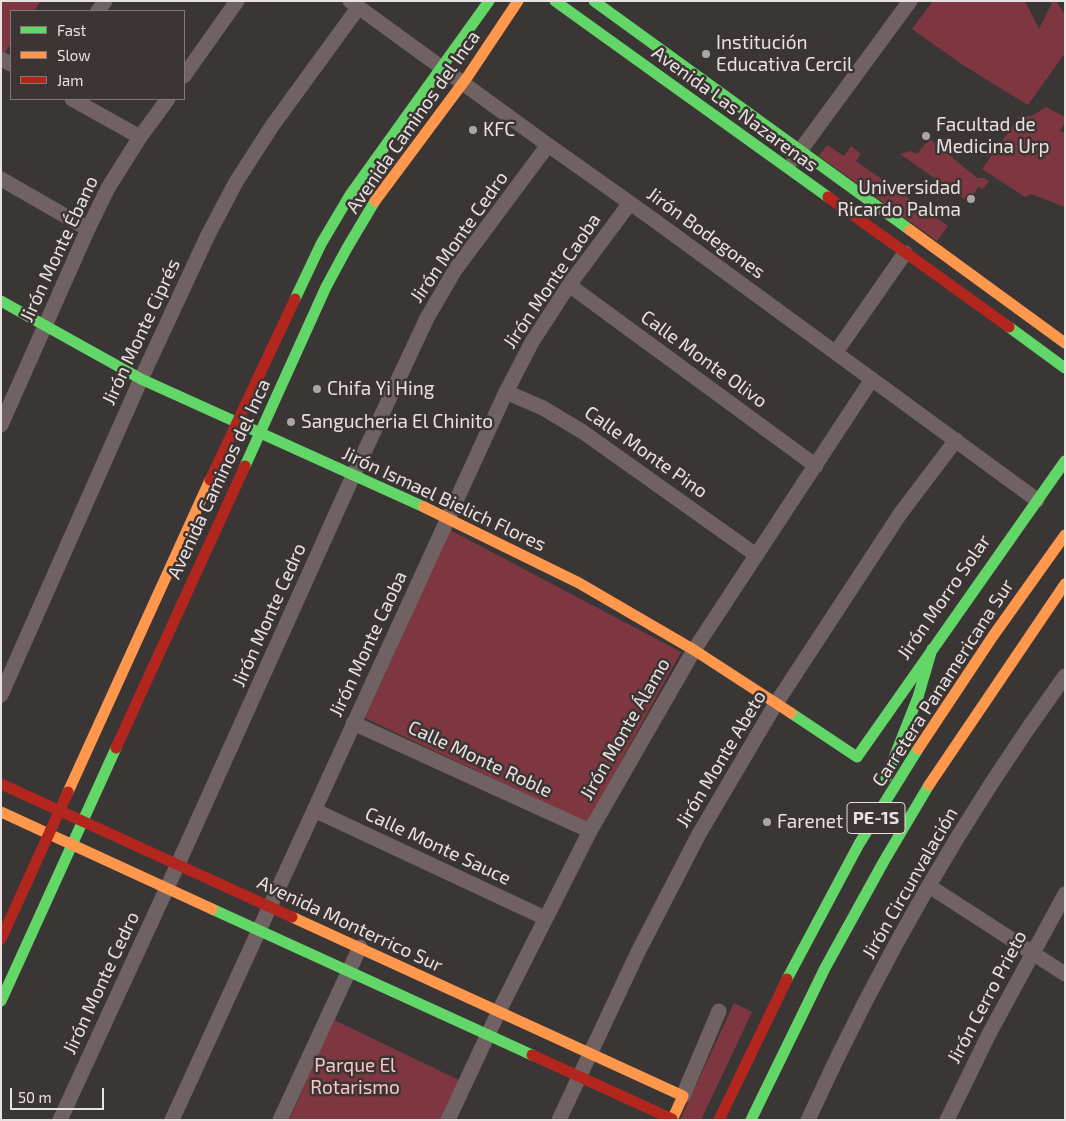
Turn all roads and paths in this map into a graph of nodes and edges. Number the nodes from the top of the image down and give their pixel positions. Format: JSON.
{"nodes":[{"id":1,"x":237,"y":1,"type":"edge"},
{"id":2,"x":489,"y":1,"type":"edge"},
{"id":3,"x":518,"y":1,"type":"edge"},
{"id":4,"x":555,"y":1,"type":"edge"},
{"id":5,"x":594,"y":1,"type":"edge"},
{"id":6,"x":910,"y":1,"type":"edge"},
{"id":7,"x":354,"y":4,"type":"edge"},
{"id":8,"x":440,"y":68,"type":"junction"},
{"id":9,"x":185,"y":75,"type":"edge"},
{"id":10,"x":462,"y":84,"type":"junction"},
{"id":11,"x":74,"y":100,"type":"edge"},
{"id":12,"x":167,"y":100,"type":"edge"},
{"id":13,"x":140,"y":137,"type":"junction"},
{"id":14,"x":548,"y":146,"type":"junction"},
{"id":15,"x":800,"y":151,"type":"junction"},
{"id":16,"x":787,"y":168,"type":"junction"},
{"id":17,"x":1,"y":179,"type":"edge"},
{"id":18,"x":630,"y":203,"type":"junction"},
{"id":19,"x":88,"y":229,"type":"junction"},
{"id":20,"x":905,"y":253,"type":"junction"},
{"id":21,"x":569,"y":285,"type":"junction"},
{"id":22,"x":1,"y":301,"type":"edge"},
{"id":23,"x":45,"y":327,"type":"junction"},
{"id":24,"x":1065,"y":343,"type":"edge"},
{"id":25,"x":836,"y":352,"type":"junction"},
{"id":26,"x":1065,"y":368,"type":"edge"},
{"id":27,"x":141,"y":379,"type":"junction"},
{"id":28,"x":872,"y":379,"type":"junction"},
{"id":29,"x":506,"y":392,"type":"junction"},
{"id":30,"x":236,"y":423,"type":"junction"},
{"id":31,"x":1,"y":425,"type":"edge"},
{"id":32,"x":259,"y":433,"type":"junction"},
{"id":33,"x":956,"y":440,"type":"junction"},
{"id":34,"x":1065,"y":460,"type":"edge"},
{"id":35,"x":816,"y":466,"type":"junction"},
{"id":36,"x":353,"y":476,"type":"junction"},
{"id":37,"x":1037,"y":500,"type":"junction"},
{"id":38,"x":449,"y":520,"type":"junction"},
{"id":39,"x":1065,"y":535,"type":"edge"},
{"id":40,"x":756,"y":555,"type":"junction"},
{"id":41,"x":1065,"y":584,"type":"edge"},
{"id":42,"x":932,"y":649,"type":"junction"},
{"id":43,"x":694,"y":650,"type":"junction"},
{"id":44,"x":1065,"y":676,"type":"edge"},
{"id":45,"x":1,"y":695,"type":"edge"},
{"id":46,"x":775,"y":705,"type":"junction"},
{"id":47,"x":354,"y":723,"type":"junction"},
{"id":48,"x":857,"y":757,"type":"joint"},
{"id":49,"x":1,"y":784,"type":"edge"},
{"id":50,"x":60,"y":810,"type":"junction"},
{"id":51,"x":314,"y":810,"type":"junction"},
{"id":52,"x":1,"y":812,"type":"edge"},
{"id":53,"x":83,"y":821,"type":"junction"},
{"id":54,"x":590,"y":831,"type":"junction"},
{"id":55,"x":49,"y":834,"type":"junction"},
{"id":56,"x":72,"y":845,"type":"junction"},
{"id":57,"x":858,"y":848,"type":"junction"},
{"id":58,"x":178,"y":864,"type":"junction"},
{"id":59,"x":929,"y":886,"type":"junction"},
{"id":60,"x":167,"y":888,"type":"junction"},
{"id":61,"x":1065,"y":894,"type":"edge"},
{"id":62,"x":269,"y":906,"type":"junction"},
{"id":63,"x":545,"y":918,"type":"junction"},
{"id":64,"x":259,"y":930,"type":"junction"},
{"id":65,"x":1,"y":939,"type":"edge"},
{"id":66,"x":360,"y":947,"type":"junction"},
{"id":67,"x":1031,"y":954,"type":"junction"},
{"id":68,"x":349,"y":971,"type":"junction"},
{"id":69,"x":1065,"y":974,"type":"edge"},
{"id":70,"x":1,"y":1001,"type":"edge"},
{"id":71,"x":498,"y":1011,"type":"junction"},
{"id":72,"x":719,"y":1011,"type":"dead end"},
{"id":73,"x":488,"y":1034,"type":"junction"},
{"id":74,"x":590,"y":1053,"type":"junction"},
{"id":75,"x":579,"y":1076,"type":"junction"},
{"id":76,"x":683,"y":1096,"type":"junction"},
{"id":77,"x":672,"y":1119,"type":"edge"},
{"id":78,"x":60,"y":1120,"type":"edge"},
{"id":79,"x":172,"y":1120,"type":"edge"},
{"id":80,"x":280,"y":1120,"type":"edge"},
{"id":81,"x":448,"y":1120,"type":"edge"},
{"id":82,"x":559,"y":1120,"type":"edge"},
{"id":83,"x":719,"y":1120,"type":"edge"},
{"id":84,"x":751,"y":1120,"type":"edge"},
{"id":85,"x":808,"y":1120,"type":"edge"},
{"id":86,"x":947,"y":1120,"type":"edge"}],
"edges":[{"from":1,"to":9,"type":"street"},
{"from":2,"to":8,"type":"main road","name":"Avenida Caminos del Inca"},
{"from":3,"to":10,"type":"main road","name":"Avenida Caminos del Inca"},
{"from":4,"to":16,"type":"main road","name":"Avenida Las Nazarenas"},
{"from":5,"to":15,"type":"main road","name":"Avenida Las Nazarenas"},
{"from":6,"to":15,"type":"street"},
{"from":7,"to":8,"type":"street","name":"Jirón Bodegones"},
{"from":7,"to":27,"type":"street","name":"Jirón Monte Ciprés"},
{"from":8,"to":10,"type":"street","name":"Jirón Bodegones"},
{"from":8,"to":30,"type":"main road","name":"Avenida Caminos del Inca"},
{"from":10,"to":14,"type":"street","name":"Jirón Bodegones"},
{"from":10,"to":32,"type":"main road","name":"Avenida Caminos del Inca"},
{"from":11,"to":13,"type":"street"},
{"from":12,"to":13,"type":"street","name":"Jirón Monte Ébano"},
{"from":13,"to":19,"type":"street","name":"Jirón Monte Ébano"},
{"from":14,"to":18,"type":"street","name":"Jirón Bodegones"},
{"from":14,"to":36,"type":"street","name":"Jirón Monte Cedro"},
{"from":15,"to":16,"type":"street"},
{"from":15,"to":24,"type":"main road","name":"Avenida Las Nazarenas"},
{"from":16,"to":20,"type":"main road","name":"Avenida Las Nazarenas"},
{"from":17,"to":19,"type":"street"},
{"from":18,"to":21,"type":"street","name":"Jirón Monte Caoba"},
{"from":18,"to":25,"type":"street","name":"Jirón Bodegones"},
{"from":19,"to":23,"type":"street","name":"Jirón Monte Ébano"},
{"from":20,"to":25,"type":"street"},
{"from":20,"to":26,"type":"main road","name":"Avenida Las Nazarenas"},
{"from":21,"to":29,"type":"street","name":"Jirón Monte Caoba"},
{"from":21,"to":35,"type":"street","name":"Calle Monte Olivo"},
{"from":22,"to":23,"type":"main road","name":"Jirón Ismael Bielich Flores"},
{"from":23,"to":27,"type":"main road","name":"Jirón Ismael Bielich Flores"},
{"from":23,"to":31,"type":"street","name":"Jirón Monte Ébano"},
{"from":25,"to":28,"type":"street","name":"Jirón Bodegones"},
{"from":27,"to":30,"type":"main road","name":"Jirón Ismael Bielich Flores"},
{"from":27,"to":45,"type":"street","name":"Jirón Monte Ciprés"},
{"from":28,"to":33,"type":"street","name":"Jirón Bodegones"},
{"from":28,"to":35,"type":"street","name":"Jirón Monte Álamo"},
{"from":29,"to":38,"type":"street","name":"Jirón Monte Caoba"},
{"from":29,"to":40,"type":"street","name":"Calle Monte Pino"},
{"from":30,"to":32,"type":"main road","name":"Jirón Ismael Bielich Flores"},
{"from":30,"to":50,"type":"main road","name":"Avenida Caminos del Inca"},
{"from":32,"to":36,"type":"main road","name":"Jirón Ismael Bielich Flores"},
{"from":32,"to":53,"type":"main road","name":"Avenida Caminos del Inca"},
{"from":33,"to":37,"type":"street","name":"Jirón Bodegones"},
{"from":33,"to":46,"type":"street","name":"Jirón Monte Abeto"},
{"from":34,"to":37,"type":"main road","name":"Jirón Morro Solar"},
{"from":35,"to":40,"type":"street","name":"Jirón Monte Álamo"},
{"from":36,"to":38,"type":"main road","name":"Jirón Ismael Bielich Flores"},
{"from":36,"to":58,"type":"street","name":"Jirón Monte Cedro"},
{"from":37,"to":42,"type":"main road","name":"Jirón Morro Solar"},
{"from":38,"to":43,"type":"main road","name":"Jirón Ismael Bielich Flores"},
{"from":38,"to":47,"type":"street","name":"Jirón Monte Caoba"},
{"from":39,"to":57,"type":"main road","name":"Carretera Panamericana Sur","number":"PE-1S"},
{"from":40,"to":43,"type":"street","name":"Jirón Monte Álamo"},
{"from":41,"to":84,"type":"main road","number":"PE-1S"},
{"from":42,"to":48,"type":"main road","name":"Jirón Morro Solar"},
{"from":42,"to":57,"type":"main road"},
{"from":43,"to":46,"type":"main road","name":"Jirón Ismael Bielich Flores"},
{"from":43,"to":54,"type":"street","name":"Jirón Monte Álamo"},
{"from":44,"to":59,"type":"street","name":"Jirón Circunvalación"},
{"from":46,"to":48,"type":"main road","name":"Jirón Ismael Bielich Flores"},
{"from":46,"to":74,"type":"street","name":"Jirón Monte Abeto"},
{"from":47,"to":51,"type":"street","name":"Jirón Monte Caoba"},
{"from":47,"to":54,"type":"street","name":"Calle Monte Roble"},
{"from":49,"to":50,"type":"main road","name":"Avenida Monterrico Sur"},
{"from":50,"to":53,"type":"main road","name":"Avenida Monterrico Sur"},
{"from":50,"to":55,"type":"main road","name":"Avenida Caminos del Inca"},
{"from":51,"to":62,"type":"street","name":"Jirón Monte Caoba"},
{"from":51,"to":63,"type":"street","name":"Calle Monte Sauce"},
{"from":52,"to":55,"type":"main road"},
{"from":53,"to":56,"type":"main road","name":"Avenida Caminos del Inca"},
{"from":53,"to":58,"type":"main road","name":"Avenida Monterrico Sur"},
{"from":54,"to":63,"type":"street","name":"Jirón Monte Álamo"},
{"from":55,"to":56,"type":"main road"},
{"from":55,"to":65,"type":"main road","name":"Avenida Caminos del Inca"},
{"from":56,"to":60,"type":"main road"},
{"from":56,"to":70,"type":"main road","name":"Avenida Caminos del Inca"},
{"from":57,"to":83,"type":"main road","name":"Carretera Panamericana Sur","number":"PE-1S"},
{"from":58,"to":60,"type":"street","name":"Jirón Monte Cedro"},
{"from":58,"to":62,"type":"main road","name":"Avenida Monterrico Sur"},
{"from":59,"to":67,"type":"street"},
{"from":59,"to":85,"type":"street","name":"Jirón Circunvalación"},
{"from":60,"to":64,"type":"main road"},
{"from":60,"to":78,"type":"street","name":"Jirón Monte Cedro"},
{"from":61,"to":67,"type":"street","name":"Jirón Cerro Prieto"},
{"from":62,"to":64,"type":"street","name":"Jirón Monte Caoba"},
{"from":62,"to":66,"type":"main road","name":"Avenida Monterrico Sur"},
{"from":63,"to":71,"type":"street","name":"Jirón Monte Álamo"},
{"from":64,"to":68,"type":"main road"},
{"from":64,"to":79,"type":"street","name":"Jirón Monte Caoba"},
{"from":66,"to":68,"type":"street"},
{"from":66,"to":71,"type":"main road","name":"Avenida Monterrico Sur"},
{"from":67,"to":69,"type":"street"},
{"from":67,"to":86,"type":"street","name":"Jirón Cerro Prieto"},
{"from":68,"to":73,"type":"main road"},
{"from":68,"to":80,"type":"street"},
{"from":71,"to":73,"type":"street","name":"Jirón Monte Álamo"},
{"from":71,"to":74,"type":"main road","name":"Avenida Monterrico Sur"},
{"from":72,"to":76,"type":"street"},
{"from":73,"to":75,"type":"main road"},
{"from":73,"to":81,"type":"street","name":"Jirón Monte Álamo"},
{"from":74,"to":75,"type":"street","name":"Jirón Monte Abeto"},
{"from":74,"to":76,"type":"main road","name":"Avenida Monterrico Sur"},
{"from":75,"to":77,"type":"main road"},
{"from":75,"to":82,"type":"street","name":"Jirón Monte Abeto"},
{"from":76,"to":77,"type":"main road"}]}
